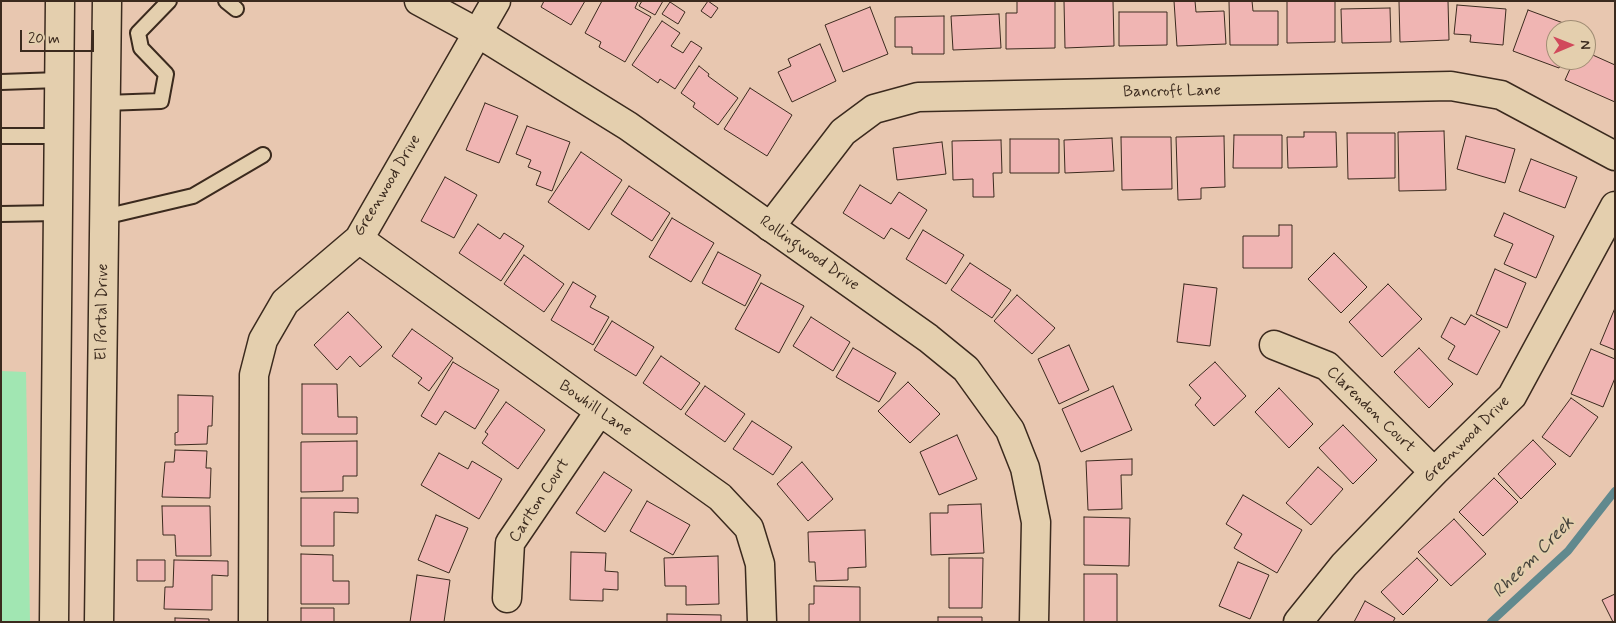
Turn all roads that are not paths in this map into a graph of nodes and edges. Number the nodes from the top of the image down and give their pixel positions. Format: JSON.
{"nodes":[{"id":1,"x":60,"y":1,"type":"edge"},
{"id":2,"x":106,"y":1,"type":"edge"},
{"id":3,"x":169,"y":1,"type":"edge"},
{"id":4,"x":226,"y":1,"type":"edge"},
{"id":5,"x":237,"y":1,"type":"edge"},
{"id":6,"x":496,"y":1,"type":"edge"},
{"id":7,"x":428,"y":4,"type":"edge"},
{"id":8,"x":478,"y":33,"type":"junction"},
{"id":9,"x":59,"y":80,"type":"junction"},
{"id":10,"x":1,"y":82,"type":"edge"},
{"id":11,"x":105,"y":103,"type":"junction"},
{"id":12,"x":1,"y":136,"type":"edge"},
{"id":13,"x":59,"y":136,"type":"junction"},
{"id":14,"x":263,"y":155,"type":"dead end"},
{"id":15,"x":1615,"y":156,"type":"edge"},
{"id":16,"x":1615,"y":206,"type":"edge"},
{"id":17,"x":58,"y":213,"type":"junction"},
{"id":18,"x":1,"y":214,"type":"edge"},
{"id":19,"x":104,"y":217,"type":"junction"},
{"id":20,"x":770,"y":227,"type":"junction"},
{"id":21,"x":359,"y":239,"type":"junction"},
{"id":22,"x":1274,"y":345,"type":"dead end"},
{"id":23,"x":599,"y":412,"type":"junction"},
{"id":24,"x":1434,"y":472,"type":"junction"},
{"id":25,"x":507,"y":598,"type":"dead end"},
{"id":26,"x":54,"y":622,"type":"edge"},
{"id":27,"x":99,"y":622,"type":"edge"},
{"id":28,"x":253,"y":622,"type":"edge"},
{"id":29,"x":762,"y":622,"type":"edge"},
{"id":30,"x":1034,"y":622,"type":"edge"},
{"id":31,"x":1298,"y":622,"type":"edge"}],
"edges":[{"from":1,"to":9,"type":"street"},
{"from":2,"to":11,"type":"street","name":"El Portal Drive"},
{"from":3,"to":11,"type":"lane"},
{"from":4,"to":5,"type":"lane"},
{"from":6,"to":8,"type":"street","name":"Greenwood Drive"},
{"from":7,"to":8,"type":"street","name":"Rollingwood Drive"},
{"from":8,"to":20,"type":"street","name":"Rollingwood Drive"},
{"from":8,"to":21,"type":"street","name":"Greenwood Drive"},
{"from":9,"to":10,"type":"lane"},
{"from":9,"to":13,"type":"street"},
{"from":11,"to":19,"type":"street","name":"El Portal Drive"},
{"from":12,"to":13,"type":"lane"},
{"from":13,"to":17,"type":"street"},
{"from":14,"to":19,"type":"lane"},
{"from":15,"to":20,"type":"street","name":"Bancroft Lane"},
{"from":16,"to":24,"type":"street","name":"Greenwood Drive"},
{"from":17,"to":18,"type":"lane"},
{"from":17,"to":26,"type":"street"},
{"from":19,"to":27,"type":"street","name":"El Portal Drive"},
{"from":20,"to":30,"type":"street","name":"Rollingwood Drive"},
{"from":21,"to":23,"type":"street","name":"Bowhill Lane"},
{"from":21,"to":28,"type":"street","name":"Greenwood Drive"},
{"from":22,"to":24,"type":"street","name":"Clarendon Court"},
{"from":23,"to":25,"type":"street","name":"Carlton Court"},
{"from":23,"to":29,"type":"street","name":"Bowhill Lane"},
{"from":24,"to":31,"type":"street","name":"Greenwood Drive"}]}
